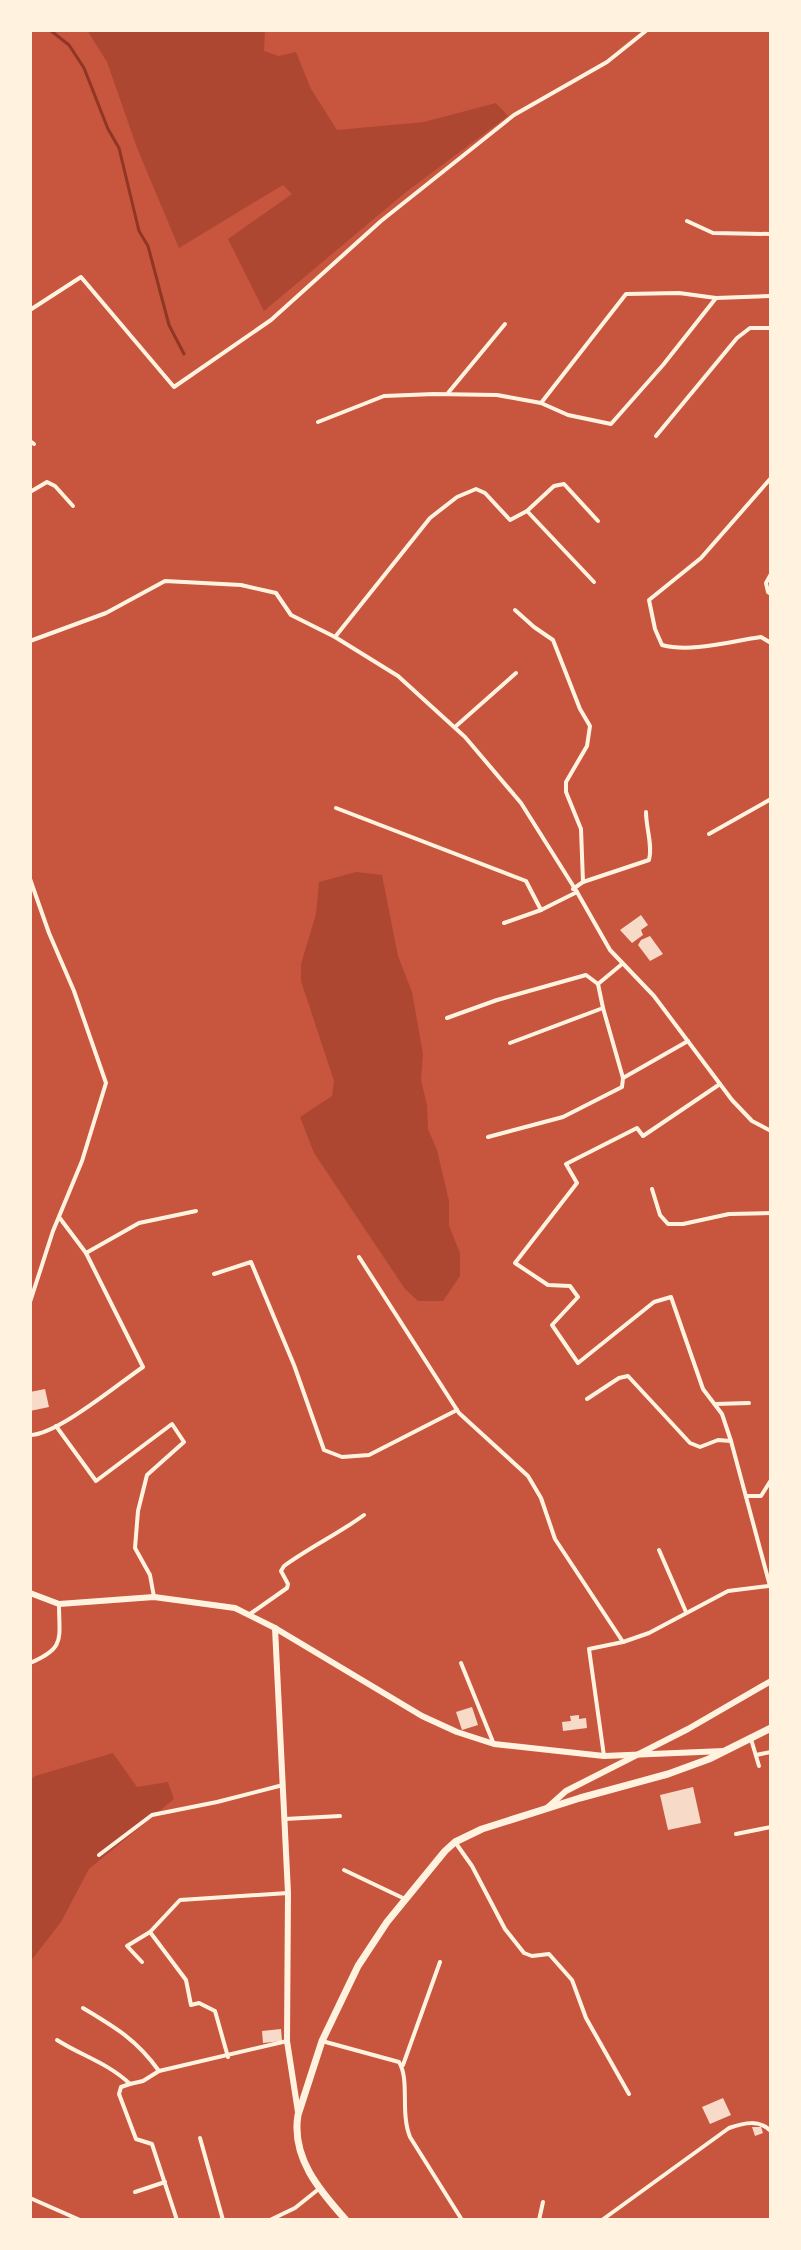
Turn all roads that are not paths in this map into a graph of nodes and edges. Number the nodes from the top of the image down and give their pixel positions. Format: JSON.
{"nodes":[{"id":1,"x":647,"y":30,"type":"edge"},
{"id":2,"x":687,"y":221,"type":"dead end"},
{"id":3,"x":771,"y":234,"type":"edge"},
{"id":4,"x":771,"y":296,"type":"edge"},
{"id":5,"x":716,"y":298,"type":"junction"},
{"id":6,"x":30,"y":310,"type":"edge"},
{"id":7,"x":505,"y":324,"type":"dead end"},
{"id":8,"x":771,"y":328,"type":"edge"},
{"id":9,"x":447,"y":394,"type":"junction"},
{"id":10,"x":541,"y":403,"type":"junction"},
{"id":11,"x":318,"y":422,"type":"dead end"},
{"id":12,"x":656,"y":436,"type":"dead end"},
{"id":13,"x":771,"y":478,"type":"edge"},
{"id":14,"x":30,"y":492,"type":"edge"},
{"id":15,"x":73,"y":506,"type":"dead end"},
{"id":16,"x":527,"y":511,"type":"junction"},
{"id":17,"x":598,"y":521,"type":"dead end"},
{"id":18,"x":771,"y":574,"type":"edge"},
{"id":19,"x":594,"y":582,"type":"dead end"},
{"id":20,"x":771,"y":594,"type":"edge"},
{"id":21,"x":515,"y":610,"type":"dead end"},
{"id":22,"x":335,"y":637,"type":"junction"},
{"id":23,"x":30,"y":641,"type":"edge"},
{"id":24,"x":771,"y":643,"type":"edge"},
{"id":25,"x":516,"y":673,"type":"dead end"},
{"id":26,"x":455,"y":727,"type":"junction"},
{"id":27,"x":771,"y":799,"type":"edge"},
{"id":28,"x":336,"y":808,"type":"dead end"},
{"id":29,"x":646,"y":812,"type":"dead end"},
{"id":30,"x":709,"y":834,"type":"dead end"},
{"id":31,"x":30,"y":879,"type":"edge"},
{"id":32,"x":583,"y":882,"type":"junction"},
{"id":33,"x":575,"y":890,"type":"junction"},
{"id":34,"x":541,"y":910,"type":"junction"},
{"id":35,"x":504,"y":923,"type":"dead end"},
{"id":36,"x":622,"y":964,"type":"junction"},
{"id":37,"x":598,"y":984,"type":"junction"},
{"id":38,"x":603,"y":1008,"type":"junction"},
{"id":39,"x":447,"y":1018,"type":"dead end"},
{"id":40,"x":688,"y":1041,"type":"junction"},
{"id":41,"x":510,"y":1043,"type":"dead end"},
{"id":42,"x":623,"y":1078,"type":"junction"},
{"id":43,"x":720,"y":1084,"type":"junction"},
{"id":44,"x":771,"y":1131,"type":"edge"},
{"id":45,"x":488,"y":1137,"type":"dead end"},
{"id":46,"x":652,"y":1189,"type":"dead end"},
{"id":47,"x":196,"y":1211,"type":"dead end"},
{"id":48,"x":771,"y":1213,"type":"edge"},
{"id":49,"x":59,"y":1217,"type":"junction"},
{"id":50,"x":86,"y":1253,"type":"junction"},
{"id":51,"x":359,"y":1257,"type":"dead end"},
{"id":52,"x":214,"y":1274,"type":"dead end"},
{"id":53,"x":30,"y":1302,"type":"edge"},
{"id":54,"x":587,"y":1399,"type":"dead end"},
{"id":55,"x":749,"y":1403,"type":"dead end"},
{"id":56,"x":715,"y":1404,"type":"junction"},
{"id":57,"x":457,"y":1410,"type":"junction"},
{"id":58,"x":56,"y":1426,"type":"junction"},
{"id":59,"x":30,"y":1435,"type":"edge"},
{"id":60,"x":731,"y":1441,"type":"junction"},
{"id":61,"x":771,"y":1480,"type":"edge"},
{"id":62,"x":745,"y":1496,"type":"junction"},
{"id":63,"x":364,"y":1515,"type":"dead end"},
{"id":64,"x":659,"y":1550,"type":"dead end"},
{"id":65,"x":770,"y":1586,"type":"edge"},
{"id":66,"x":30,"y":1593,"type":"edge"},
{"id":67,"x":154,"y":1597,"type":"junction"},
{"id":68,"x":59,"y":1604,"type":"junction"},
{"id":69,"x":686,"y":1612,"type":"junction"},
{"id":70,"x":250,"y":1614,"type":"junction"},
{"id":71,"x":275,"y":1628,"type":"junction"},
{"id":72,"x":623,"y":1642,"type":"junction"},
{"id":73,"x":30,"y":1663,"type":"edge"},
{"id":74,"x":461,"y":1663,"type":"dead end"},
{"id":75,"x":771,"y":1681,"type":"edge"},
{"id":76,"x":771,"y":1728,"type":"edge"},
{"id":77,"x":751,"y":1739,"type":"junction"},
{"id":78,"x":494,"y":1744,"type":"junction"},
{"id":79,"x":729,"y":1751,"type":"junction"},
{"id":80,"x":771,"y":1752,"type":"edge"},
{"id":81,"x":756,"y":1755,"type":"junction"},
{"id":82,"x":604,"y":1756,"type":"junction"},
{"id":83,"x":633,"y":1756,"type":"junction"},
{"id":84,"x":759,"y":1766,"type":"dead end"},
{"id":85,"x":283,"y":1785,"type":"junction"},
{"id":86,"x":547,"y":1808,"type":"junction"},
{"id":87,"x":340,"y":1816,"type":"dead end"},
{"id":88,"x":285,"y":1819,"type":"junction"},
{"id":89,"x":771,"y":1827,"type":"edge"},
{"id":90,"x":736,"y":1834,"type":"dead end"},
{"id":91,"x":455,"y":1842,"type":"junction"},
{"id":92,"x":99,"y":1855,"type":"dead end"},
{"id":93,"x":344,"y":1870,"type":"dead end"},
{"id":94,"x":288,"y":1893,"type":"junction"},
{"id":95,"x":405,"y":1899,"type":"junction"},
{"id":96,"x":150,"y":1932,"type":"junction"},
{"id":97,"x":142,"y":1962,"type":"dead end"},
{"id":98,"x":440,"y":1962,"type":"dead end"},
{"id":99,"x":83,"y":2008,"type":"dead end"},
{"id":100,"x":57,"y":2040,"type":"dead end"},
{"id":101,"x":287,"y":2041,"type":"junction"},
{"id":102,"x":322,"y":2041,"type":"junction"},
{"id":103,"x":228,"y":2057,"type":"junction"},
{"id":104,"x":403,"y":2066,"type":"junction"},
{"id":105,"x":159,"y":2071,"type":"junction"},
{"id":106,"x":130,"y":2084,"type":"junction"},
{"id":107,"x":629,"y":2094,"type":"dead end"},
{"id":108,"x":298,"y":2115,"type":"junction"},
{"id":109,"x":771,"y":2131,"type":"edge"},
{"id":110,"x":200,"y":2138,"type":"dead end"},
{"id":111,"x":165,"y":2182,"type":"junction"},
{"id":112,"x":320,"y":2188,"type":"junction"},
{"id":113,"x":135,"y":2192,"type":"dead end"},
{"id":114,"x":30,"y":2198,"type":"edge"},
{"id":115,"x":543,"y":2202,"type":"dead end"},
{"id":116,"x":80,"y":2220,"type":"edge"},
{"id":117,"x":177,"y":2220,"type":"edge"},
{"id":118,"x":223,"y":2220,"type":"edge"},
{"id":119,"x":270,"y":2220,"type":"edge"},
{"id":120,"x":346,"y":2220,"type":"edge"},
{"id":121,"x":462,"y":2220,"type":"edge"},
{"id":122,"x":539,"y":2220,"type":"edge"},
{"id":123,"x":602,"y":2220,"type":"edge"}],
"edges":[{"from":1,"to":6,"type":"street"},
{"from":2,"to":3,"type":"street"},
{"from":4,"to":5,"type":"street"},
{"from":5,"to":10,"type":"street"},
{"from":5,"to":10,"type":"street"},
{"from":7,"to":9,"type":"street"},
{"from":8,"to":12,"type":"street"},
{"from":9,"to":10,"type":"street"},
{"from":9,"to":11,"type":"street"},
{"from":13,"to":24,"type":"street"},
{"from":14,"to":15,"type":"street"},
{"from":16,"to":17,"type":"street"},
{"from":16,"to":19,"type":"street"},
{"from":16,"to":22,"type":"street"},
{"from":18,"to":20,"type":"street"},
{"from":21,"to":32,"type":"street"},
{"from":22,"to":23,"type":"street"},
{"from":22,"to":26,"type":"street"},
{"from":25,"to":26,"type":"street"},
{"from":26,"to":33,"type":"street"},
{"from":27,"to":30,"type":"street"},
{"from":28,"to":34,"type":"street"},
{"from":29,"to":32,"type":"street"},
{"from":31,"to":49,"type":"street"},
{"from":32,"to":33,"type":"street"},
{"from":33,"to":34,"type":"street"},
{"from":33,"to":36,"type":"street"},
{"from":34,"to":35,"type":"street"},
{"from":36,"to":37,"type":"street"},
{"from":36,"to":40,"type":"street"},
{"from":37,"to":38,"type":"street"},
{"from":37,"to":39,"type":"street"},
{"from":38,"to":41,"type":"street"},
{"from":38,"to":42,"type":"street"},
{"from":40,"to":42,"type":"street"},
{"from":40,"to":43,"type":"street"},
{"from":42,"to":45,"type":"street"},
{"from":43,"to":44,"type":"street"},
{"from":43,"to":56,"type":"street"},
{"from":46,"to":48,"type":"street"},
{"from":47,"to":50,"type":"street"},
{"from":49,"to":50,"type":"street"},
{"from":49,"to":53,"type":"street"},
{"from":50,"to":58,"type":"street"},
{"from":51,"to":57,"type":"street"},
{"from":52,"to":57,"type":"street"},
{"from":54,"to":60,"type":"street"},
{"from":55,"to":56,"type":"street"},
{"from":56,"to":60,"type":"street"},
{"from":57,"to":72,"type":"street"},
{"from":58,"to":59,"type":"street"},
{"from":58,"to":67,"type":"street"},
{"from":60,"to":62,"type":"street"},
{"from":61,"to":62,"type":"street"},
{"from":62,"to":65,"type":"street"},
{"from":63,"to":70,"type":"street"},
{"from":64,"to":69,"type":"street"},
{"from":65,"to":69,"type":"street"},
{"from":66,"to":68,"type":"street"},
{"from":67,"to":68,"type":"street"},
{"from":67,"to":70,"type":"street"},
{"from":68,"to":73,"type":"street"},
{"from":69,"to":72,"type":"street"},
{"from":70,"to":71,"type":"street"},
{"from":71,"to":78,"type":"street"},
{"from":71,"to":85,"type":"street"},
{"from":72,"to":82,"type":"street"},
{"from":74,"to":78,"type":"street"},
{"from":75,"to":83,"type":"street"},
{"from":76,"to":77,"type":"main road"},
{"from":77,"to":79,"type":"main road"},
{"from":77,"to":81,"type":"street"},
{"from":78,"to":82,"type":"street"},
{"from":79,"to":83,"type":"street"},
{"from":79,"to":86,"type":"main road"},
{"from":80,"to":81,"type":"street"},
{"from":81,"to":84,"type":"street"},
{"from":82,"to":83,"type":"street"},
{"from":83,"to":86,"type":"street"},
{"from":85,"to":88,"type":"street"},
{"from":85,"to":92,"type":"street"},
{"from":86,"to":91,"type":"main road"},
{"from":87,"to":88,"type":"street"},
{"from":88,"to":94,"type":"street"},
{"from":89,"to":90,"type":"street"},
{"from":91,"to":95,"type":"main road"},
{"from":91,"to":107,"type":"street"},
{"from":93,"to":95,"type":"street"},
{"from":94,"to":96,"type":"street"},
{"from":94,"to":101,"type":"street"},
{"from":95,"to":102,"type":"main road"},
{"from":96,"to":97,"type":"street"},
{"from":96,"to":103,"type":"street"},
{"from":98,"to":104,"type":"street"},
{"from":99,"to":105,"type":"street"},
{"from":100,"to":106,"type":"street"},
{"from":101,"to":103,"type":"street"},
{"from":101,"to":108,"type":"street"},
{"from":102,"to":104,"type":"street"},
{"from":102,"to":108,"type":"main road"},
{"from":103,"to":105,"type":"street"},
{"from":104,"to":121,"type":"street"},
{"from":105,"to":106,"type":"street"},
{"from":106,"to":111,"type":"street"},
{"from":108,"to":112,"type":"main road"},
{"from":109,"to":123,"type":"street"},
{"from":110,"to":118,"type":"street"},
{"from":111,"to":113,"type":"street"},
{"from":111,"to":117,"type":"street"},
{"from":112,"to":119,"type":"street"},
{"from":112,"to":120,"type":"main road"},
{"from":114,"to":116,"type":"street"},
{"from":115,"to":122,"type":"street"}]}
